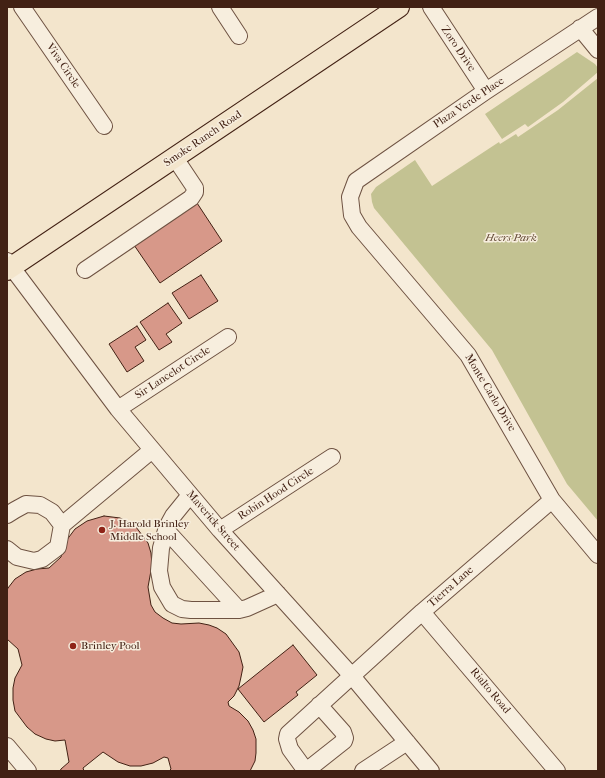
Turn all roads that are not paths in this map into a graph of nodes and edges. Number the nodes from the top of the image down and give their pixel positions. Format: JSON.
{"nodes":[{"id":1,"x":22,"y":7,"type":"edge"},
{"id":2,"x":220,"y":7,"type":"edge"},
{"id":3,"x":399,"y":7,"type":"edge"},
{"id":4,"x":431,"y":7,"type":"edge"},
{"id":5,"x":598,"y":17,"type":"edge"},
{"id":6,"x":580,"y":28,"type":"junction"},
{"id":7,"x":239,"y":36,"type":"dead end"},
{"id":8,"x":598,"y":50,"type":"edge"},
{"id":9,"x":486,"y":91,"type":"junction"},
{"id":10,"x":104,"y":126,"type":"dead end"},
{"id":11,"x":175,"y":158,"type":"junction"},
{"id":12,"x":350,"y":197,"type":"joint"},
{"id":13,"x":8,"y":266,"type":"edge"},
{"id":14,"x":85,"y":270,"type":"dead end"},
{"id":15,"x":228,"y":337,"type":"dead end"},
{"id":16,"x":118,"y":409,"type":"junction"},
{"id":17,"x":152,"y":450,"type":"junction"},
{"id":18,"x":332,"y":457,"type":"dead end"},
{"id":19,"x":190,"y":495,"type":"junction"},
{"id":20,"x":552,"y":500,"type":"junction"},
{"id":21,"x":7,"y":515,"type":"edge"},
{"id":22,"x":62,"y":525,"type":"junction"},
{"id":23,"x":166,"y":530,"type":"junction"},
{"id":24,"x":220,"y":530,"type":"junction"},
{"id":25,"x":7,"y":549,"type":"edge"},
{"id":26,"x":598,"y":555,"type":"edge"},
{"id":27,"x":278,"y":594,"type":"junction"},
{"id":28,"x":239,"y":610,"type":"junction"},
{"id":29,"x":422,"y":612,"type":"junction"},
{"id":30,"x":352,"y":676,"type":"junction"},
{"id":31,"x":319,"y":705,"type":"junction"},
{"id":32,"x":407,"y":742,"type":"junction"},
{"id":33,"x":7,"y":746,"type":"edge"},
{"id":34,"x":28,"y":771,"type":"edge"},
{"id":35,"x":306,"y":771,"type":"edge"},
{"id":36,"x":363,"y":771,"type":"edge"},
{"id":37,"x":431,"y":771,"type":"edge"},
{"id":38,"x":557,"y":771,"type":"edge"}],
"edges":[{"from":1,"to":10,"type":"street","name":"Viva Circle"},
{"from":2,"to":7,"type":"street"},
{"from":3,"to":11,"type":"main road","name":"Smoke Ranch Road"},
{"from":4,"to":9,"type":"street","name":"Zoro Drive"},
{"from":5,"to":6,"type":"street","name":"Plaza Verde Place"},
{"from":6,"to":8,"type":"street"},
{"from":6,"to":9,"type":"street","name":"Plaza Verde Place"},
{"from":9,"to":12,"type":"street","name":"Plaza Verde Place"},
{"from":11,"to":13,"type":"main road","name":"Smoke Ranch Road"},
{"from":11,"to":14,"type":"street"},
{"from":12,"to":20,"type":"street","name":"Monte Carlo Drive"},
{"from":13,"to":16,"type":"street","name":"Maverick Street"},
{"from":15,"to":16,"type":"street","name":"Sir Lancelot Circle"},
{"from":16,"to":17,"type":"street","name":"Maverick Street"},
{"from":17,"to":19,"type":"street","name":"Maverick Street"},
{"from":17,"to":22,"type":"street"},
{"from":18,"to":24,"type":"street","name":"Robin Hood Circle"},
{"from":19,"to":23,"type":"street"},
{"from":19,"to":24,"type":"street","name":"Maverick Street"},
{"from":20,"to":26,"type":"street","name":"Monte Carlo Drive"},
{"from":20,"to":29,"type":"street","name":"Tierra Lane"},
{"from":21,"to":22,"type":"street"},
{"from":22,"to":25,"type":"street"},
{"from":23,"to":28,"type":"street"},
{"from":23,"to":28,"type":"street"},
{"from":24,"to":27,"type":"street","name":"Maverick Street"},
{"from":27,"to":28,"type":"street"},
{"from":27,"to":30,"type":"street","name":"Maverick Street"},
{"from":29,"to":30,"type":"street","name":"Tierra Lane"},
{"from":29,"to":38,"type":"street","name":"Rialto Road"},
{"from":30,"to":31,"type":"street","name":"Tierra Lane"},
{"from":30,"to":32,"type":"street","name":"Maverick Street"},
{"from":31,"to":35,"type":"street","name":"Tierra Lane"},
{"from":31,"to":35,"type":"street"},
{"from":32,"to":36,"type":"street"},
{"from":32,"to":37,"type":"street","name":"Maverick Street"},
{"from":33,"to":34,"type":"street"}]}
